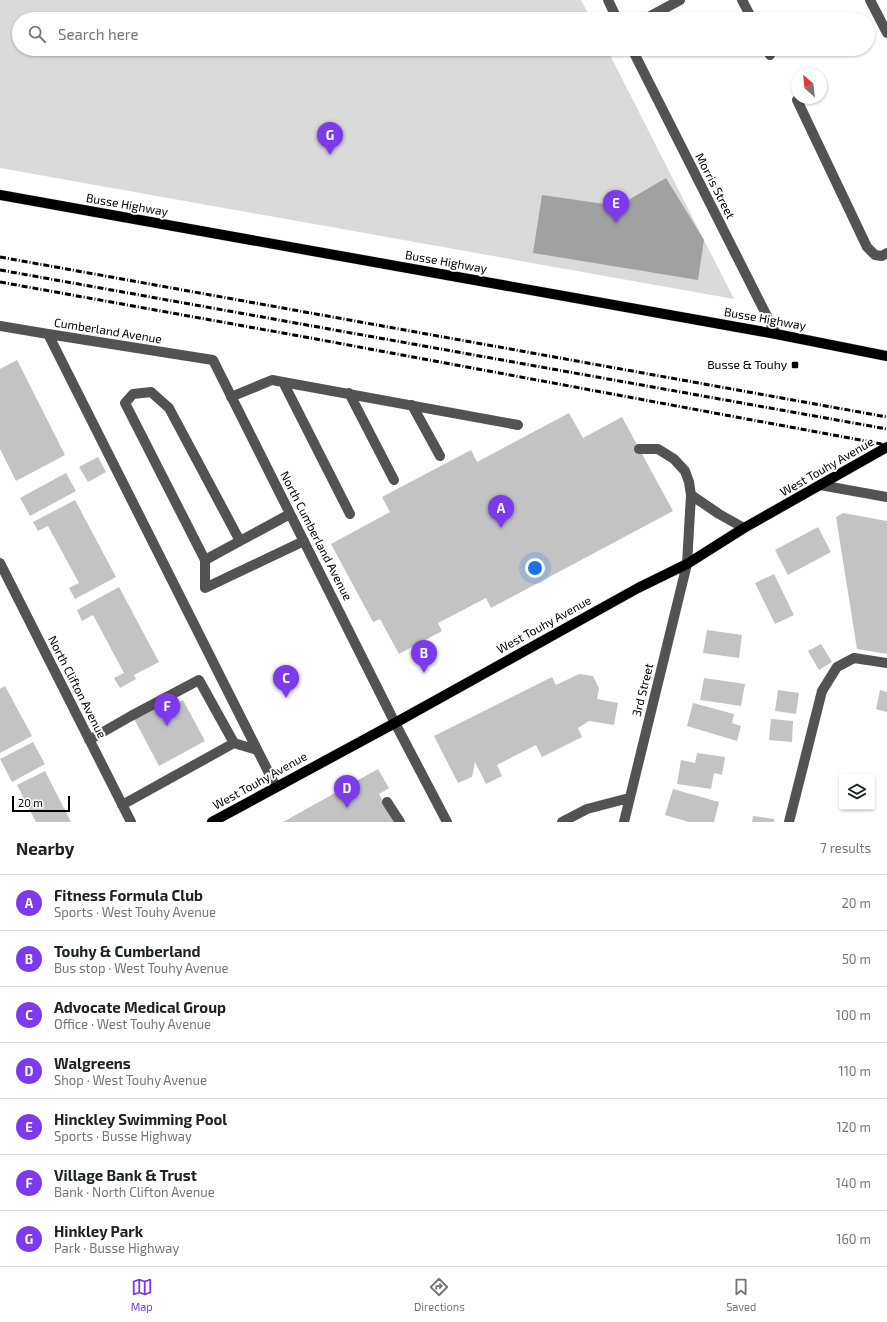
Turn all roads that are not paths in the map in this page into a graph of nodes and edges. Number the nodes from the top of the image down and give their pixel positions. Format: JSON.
{"nodes":[{"id":1,"x":608,"y":0,"type":"edge"},
{"id":2,"x":680,"y":0,"type":"edge"},
{"id":3,"x":742,"y":0,"type":"edge"},
{"id":4,"x":870,"y":0,"type":"edge"},
{"id":5,"x":614,"y":12,"type":"edge"},
{"id":6,"x":658,"y":12,"type":"edge"},
{"id":7,"x":748,"y":12,"type":"edge"},
{"id":8,"x":887,"y":33,"type":"edge"},
{"id":9,"x":636,"y":56,"type":"edge"},
{"id":10,"x":799,"y":104,"type":"edge"},
{"id":11,"x":0,"y":195,"type":"edge"},
{"id":12,"x":887,"y":253,"type":"edge"},
{"id":13,"x":0,"y":326,"type":"edge"},
{"id":14,"x":48,"y":334,"type":"junction"},
{"id":15,"x":776,"y":334,"type":"junction"},
{"id":16,"x":887,"y":356,"type":"edge"},
{"id":17,"x":213,"y":360,"type":"joint"},
{"id":18,"x":283,"y":382,"type":"junction"},
{"id":19,"x":349,"y":394,"type":"junction"},
{"id":20,"x":231,"y":397,"type":"junction"},
{"id":21,"x":412,"y":405,"type":"junction"},
{"id":22,"x":518,"y":424,"type":"dead end"},
{"id":23,"x":887,"y":447,"type":"edge"},
{"id":24,"x":639,"y":449,"type":"dead end"},
{"id":25,"x":440,"y":456,"type":"dead end"},
{"id":26,"x":394,"y":480,"type":"dead end"},
{"id":27,"x":820,"y":486,"type":"junction"},
{"id":28,"x":691,"y":495,"type":"junction"},
{"id":29,"x":887,"y":497,"type":"edge"},
{"id":30,"x":290,"y":514,"type":"junction"},
{"id":31,"x":350,"y":514,"type":"dead end"},
{"id":32,"x":744,"y":528,"type":"junction"},
{"id":33,"x":240,"y":541,"type":"junction"},
{"id":34,"x":304,"y":541,"type":"junction"},
{"id":35,"x":204,"y":560,"type":"junction"},
{"id":36,"x":0,"y":563,"type":"edge"},
{"id":37,"x":687,"y":564,"type":"junction"},
{"id":38,"x":887,"y":664,"type":"edge"},
{"id":39,"x":395,"y":723,"type":"junction"},
{"id":40,"x":90,"y":740,"type":"junction"},
{"id":41,"x":234,"y":743,"type":"junction"},
{"id":42,"x":257,"y":750,"type":"junction"},
{"id":43,"x":276,"y":787,"type":"junction"},
{"id":44,"x":629,"y":798,"type":"junction"},
{"id":45,"x":388,"y":802,"type":"dead end"},
{"id":46,"x":122,"y":805,"type":"junction"},
{"id":47,"x":131,"y":822,"type":"edge"},
{"id":48,"x":212,"y":822,"type":"edge"},
{"id":49,"x":400,"y":822,"type":"edge"},
{"id":50,"x":447,"y":822,"type":"edge"},
{"id":51,"x":562,"y":822,"type":"edge"},
{"id":52,"x":624,"y":822,"type":"edge"},
{"id":53,"x":789,"y":822,"type":"edge"}],
"edges":[{"from":1,"to":5,"type":"street"},
{"from":2,"to":6,"type":"street"},
{"from":3,"to":7,"type":"street"},
{"from":4,"to":8,"type":"street"},
{"from":9,"to":15,"type":"street","name":"Morris Street"},
{"from":10,"to":12,"type":"street"},
{"from":11,"to":15,"type":"main road","name":"Busse Highway"},
{"from":13,"to":14,"type":"street","name":"Cumberland Avenue"},
{"from":14,"to":17,"type":"street","name":"Cumberland Avenue"},
{"from":14,"to":42,"type":"street"},
{"from":15,"to":16,"type":"main road","name":"Busse Highway"},
{"from":17,"to":20,"type":"street","name":"North Cumberland Avenue"},
{"from":18,"to":19,"type":"street"},
{"from":18,"to":20,"type":"street"},
{"from":18,"to":31,"type":"street"},
{"from":19,"to":21,"type":"street"},
{"from":19,"to":26,"type":"street"},
{"from":20,"to":30,"type":"street","name":"North Cumberland Avenue"},
{"from":21,"to":22,"type":"street"},
{"from":21,"to":25,"type":"street"},
{"from":23,"to":27,"type":"main road","name":"West Touhy Avenue"},
{"from":24,"to":28,"type":"street","name":"3rd Street"},
{"from":27,"to":29,"type":"street"},
{"from":27,"to":32,"type":"main road","name":"West Touhy Avenue"},
{"from":28,"to":32,"type":"street"},
{"from":28,"to":37,"type":"street","name":"3rd Street"},
{"from":30,"to":33,"type":"street"},
{"from":30,"to":34,"type":"street","name":"North Cumberland Avenue"},
{"from":32,"to":37,"type":"main road","name":"West Touhy Avenue"},
{"from":33,"to":35,"type":"street"},
{"from":33,"to":35,"type":"street"},
{"from":34,"to":35,"type":"street"},
{"from":34,"to":39,"type":"street","name":"North Cumberland Avenue"},
{"from":36,"to":40,"type":"street","name":"North Clifton Avenue"},
{"from":37,"to":39,"type":"main road","name":"West Touhy Avenue"},
{"from":37,"to":44,"type":"street","name":"3rd Street"},
{"from":38,"to":53,"type":"street"},
{"from":39,"to":43,"type":"main road","name":"West Touhy Avenue"},
{"from":39,"to":50,"type":"street","name":"North Cumberland Avenue"},
{"from":40,"to":41,"type":"street"},
{"from":40,"to":46,"type":"street","name":"North Clifton Avenue"},
{"from":41,"to":42,"type":"street"},
{"from":41,"to":46,"type":"street"},
{"from":42,"to":43,"type":"street"},
{"from":43,"to":48,"type":"main road","name":"West Touhy Avenue"},
{"from":44,"to":51,"type":"street"},
{"from":44,"to":52,"type":"street","name":"3rd Street"},
{"from":45,"to":49,"type":"street"},
{"from":46,"to":47,"type":"street","name":"North Clifton Avenue"}]}
